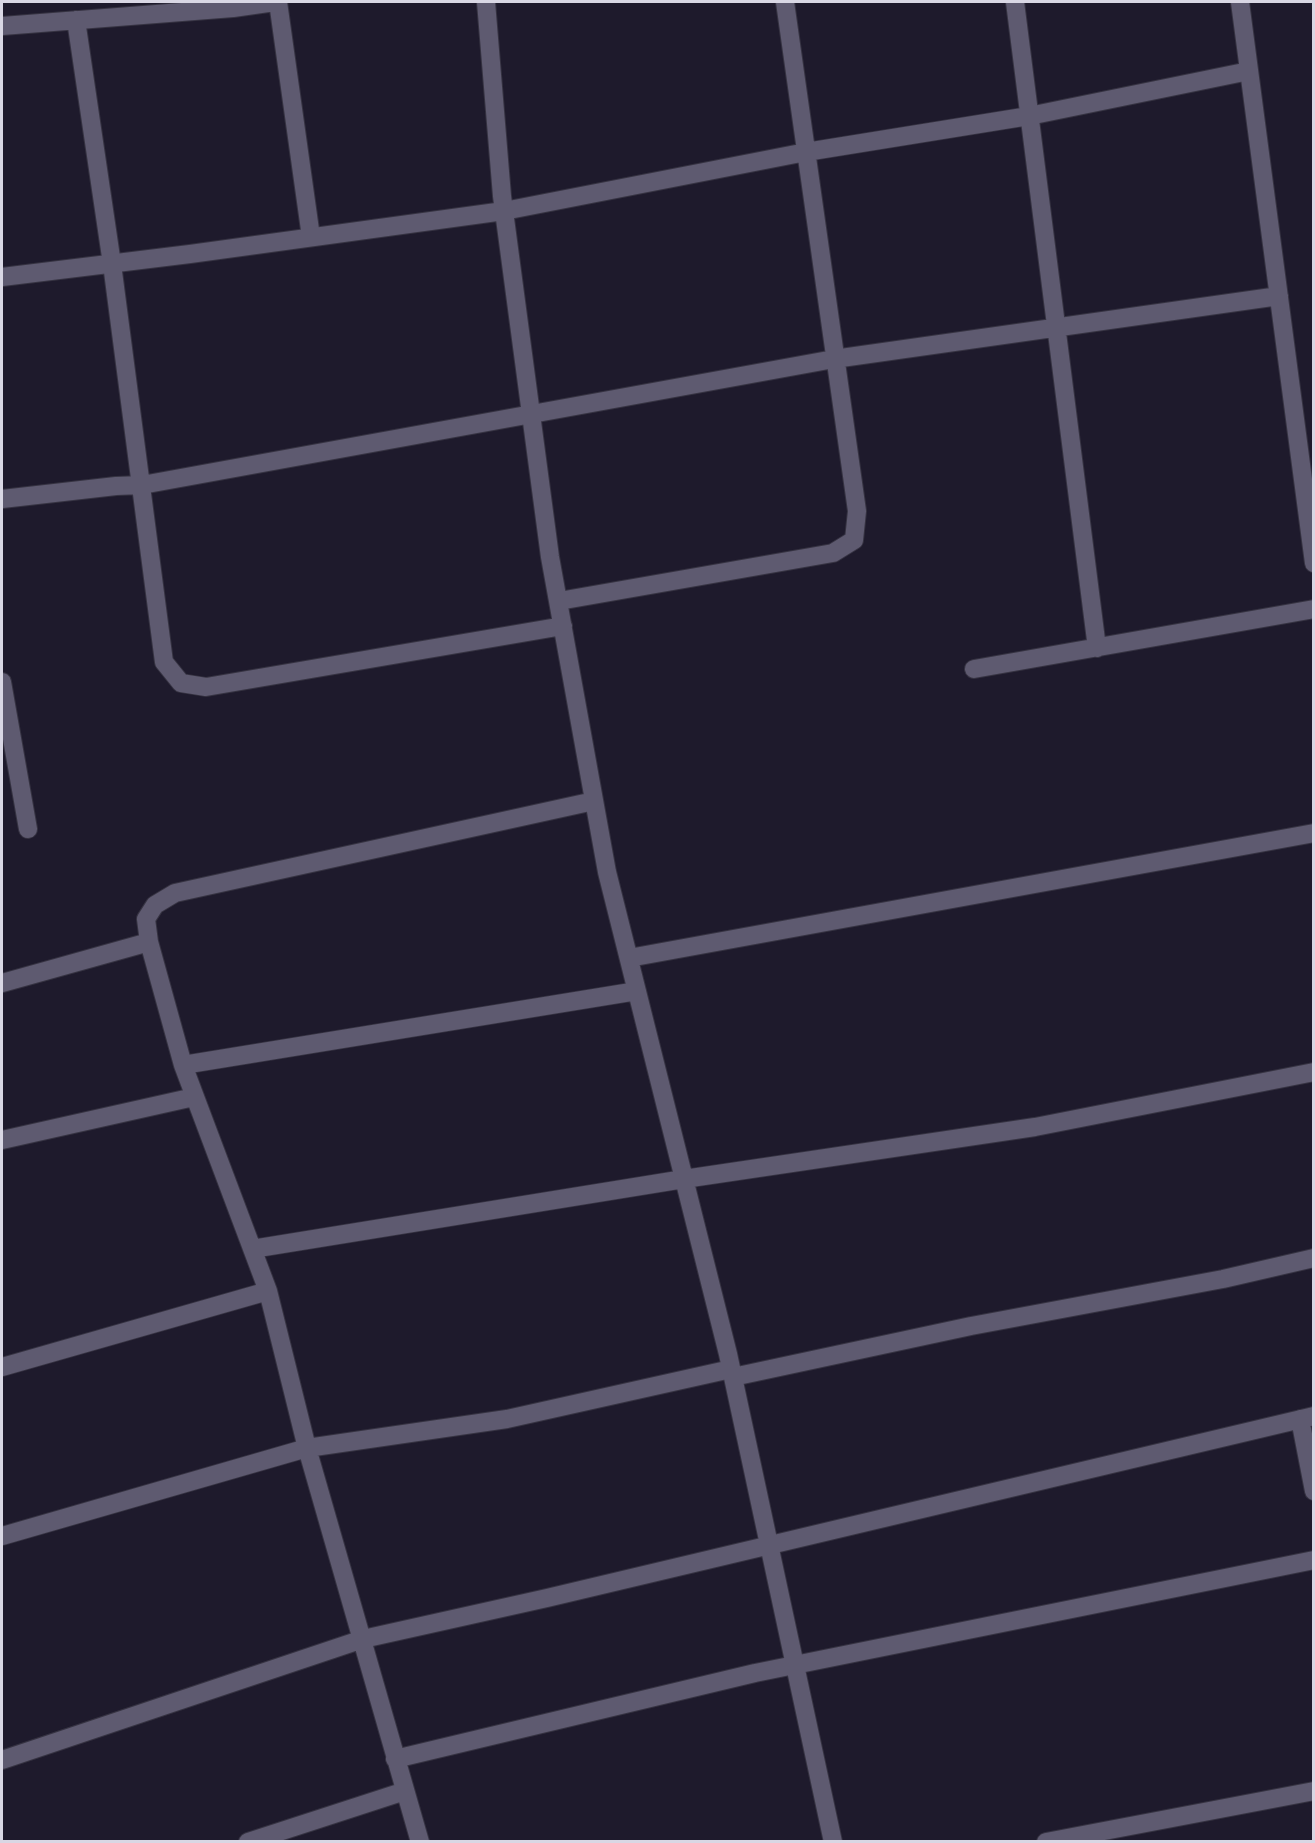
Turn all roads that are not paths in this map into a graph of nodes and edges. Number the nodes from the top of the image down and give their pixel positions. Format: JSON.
{"nodes":[{"id":1,"x":277,"y":2,"type":"edge"},
{"id":2,"x":486,"y":2,"type":"edge"},
{"id":3,"x":785,"y":2,"type":"edge"},
{"id":4,"x":1015,"y":2,"type":"edge"},
{"id":5,"x":1240,"y":2,"type":"edge"},
{"id":6,"x":130,"y":9,"type":"edge"},
{"id":7,"x":76,"y":20,"type":"junction"},
{"id":8,"x":2,"y":26,"type":"edge"},
{"id":9,"x":1249,"y":71,"type":"junction"},
{"id":10,"x":1029,"y":116,"type":"junction"},
{"id":11,"x":806,"y":152,"type":"junction"},
{"id":12,"x":504,"y":210,"type":"junction"},
{"id":13,"x":311,"y":237,"type":"junction"},
{"id":14,"x":112,"y":264,"type":"junction"},
{"id":15,"x":2,"y":277,"type":"edge"},
{"id":16,"x":1279,"y":296,"type":"junction"},
{"id":17,"x":1055,"y":327,"type":"junction"},
{"id":18,"x":834,"y":359,"type":"junction"},
{"id":19,"x":532,"y":413,"type":"junction"},
{"id":20,"x":142,"y":485,"type":"junction"},
{"id":21,"x":2,"y":500,"type":"edge"},
{"id":22,"x":1314,"y":563,"type":"edge"},
{"id":23,"x":558,"y":600,"type":"junction"},
{"id":24,"x":1314,"y":609,"type":"edge"},
{"id":25,"x":563,"y":626,"type":"junction"},
{"id":26,"x":1097,"y":648,"type":"junction"},
{"id":27,"x":974,"y":669,"type":"dead end"},
{"id":28,"x":2,"y":682,"type":"edge"},
{"id":29,"x":594,"y":801,"type":"junction"},
{"id":30,"x":28,"y":829,"type":"dead end"},
{"id":31,"x":1314,"y":833,"type":"edge"},
{"id":32,"x":149,"y":942,"type":"junction"},
{"id":33,"x":629,"y":958,"type":"junction"},
{"id":34,"x":2,"y":983,"type":"edge"},
{"id":35,"x":637,"y":991,"type":"junction"},
{"id":36,"x":183,"y":1065,"type":"junction"},
{"id":37,"x":1314,"y":1072,"type":"edge"},
{"id":38,"x":194,"y":1097,"type":"junction"},
{"id":39,"x":2,"y":1140,"type":"edge"},
{"id":40,"x":684,"y":1179,"type":"junction"},
{"id":41,"x":252,"y":1249,"type":"junction"},
{"id":42,"x":1314,"y":1258,"type":"edge"},
{"id":43,"x":268,"y":1291,"type":"junction"},
{"id":44,"x":2,"y":1367,"type":"edge"},
{"id":45,"x":732,"y":1373,"type":"junction"},
{"id":46,"x":1307,"y":1418,"type":"edge"},
{"id":47,"x":307,"y":1448,"type":"junction"},
{"id":48,"x":1314,"y":1491,"type":"edge"},
{"id":49,"x":2,"y":1536,"type":"edge"},
{"id":50,"x":769,"y":1546,"type":"junction"},
{"id":51,"x":1314,"y":1560,"type":"edge"},
{"id":52,"x":363,"y":1639,"type":"junction"},
{"id":53,"x":795,"y":1665,"type":"junction"},
{"id":54,"x":395,"y":1759,"type":"junction"},
{"id":55,"x":2,"y":1760,"type":"edge"},
{"id":56,"x":405,"y":1791,"type":"junction"},
{"id":57,"x":1314,"y":1791,"type":"edge"},
{"id":58,"x":248,"y":1842,"type":"edge"},
{"id":59,"x":420,"y":1842,"type":"edge"},
{"id":60,"x":833,"y":1842,"type":"edge"},
{"id":61,"x":1046,"y":1842,"type":"edge"}],
"edges":[{"from":1,"to":6,"type":"street"},
{"from":1,"to":13,"type":"street"},
{"from":2,"to":12,"type":"street"},
{"from":3,"to":11,"type":"street"},
{"from":4,"to":10,"type":"street"},
{"from":5,"to":9,"type":"street"},
{"from":6,"to":7,"type":"street"},
{"from":7,"to":8,"type":"street"},
{"from":7,"to":14,"type":"street"},
{"from":9,"to":10,"type":"street"},
{"from":9,"to":16,"type":"street"},
{"from":10,"to":11,"type":"street"},
{"from":10,"to":17,"type":"street"},
{"from":11,"to":12,"type":"street"},
{"from":11,"to":18,"type":"street"},
{"from":12,"to":13,"type":"street"},
{"from":12,"to":19,"type":"street"},
{"from":13,"to":14,"type":"street"},
{"from":14,"to":15,"type":"street"},
{"from":14,"to":20,"type":"street"},
{"from":16,"to":17,"type":"street"},
{"from":16,"to":22,"type":"street"},
{"from":17,"to":18,"type":"street"},
{"from":17,"to":26,"type":"street"},
{"from":18,"to":19,"type":"street"},
{"from":18,"to":23,"type":"street"},
{"from":19,"to":20,"type":"street"},
{"from":19,"to":23,"type":"street"},
{"from":20,"to":21,"type":"street"},
{"from":20,"to":25,"type":"street"},
{"from":23,"to":25,"type":"street"},
{"from":24,"to":26,"type":"street"},
{"from":25,"to":29,"type":"street"},
{"from":26,"to":27,"type":"street"},
{"from":28,"to":30,"type":"street"},
{"from":29,"to":32,"type":"street"},
{"from":29,"to":33,"type":"street"},
{"from":31,"to":33,"type":"street"},
{"from":32,"to":34,"type":"street"},
{"from":32,"to":36,"type":"street"},
{"from":33,"to":35,"type":"street"},
{"from":35,"to":36,"type":"street"},
{"from":35,"to":40,"type":"street"},
{"from":36,"to":38,"type":"street"},
{"from":37,"to":40,"type":"street"},
{"from":38,"to":39,"type":"street"},
{"from":38,"to":41,"type":"street"},
{"from":40,"to":41,"type":"street"},
{"from":40,"to":45,"type":"street"},
{"from":41,"to":43,"type":"street"},
{"from":42,"to":45,"type":"street"},
{"from":43,"to":44,"type":"street"},
{"from":43,"to":47,"type":"street"},
{"from":45,"to":47,"type":"street"},
{"from":45,"to":50,"type":"street"},
{"from":46,"to":48,"type":"street"},
{"from":46,"to":50,"type":"street"},
{"from":47,"to":49,"type":"street"},
{"from":47,"to":52,"type":"street"},
{"from":50,"to":52,"type":"street"},
{"from":50,"to":53,"type":"street"},
{"from":51,"to":53,"type":"street"},
{"from":52,"to":54,"type":"street"},
{"from":52,"to":55,"type":"street"},
{"from":53,"to":54,"type":"street"},
{"from":53,"to":60,"type":"street"},
{"from":54,"to":56,"type":"street"},
{"from":56,"to":58,"type":"street"},
{"from":56,"to":59,"type":"street"},
{"from":57,"to":61,"type":"street"}]}
